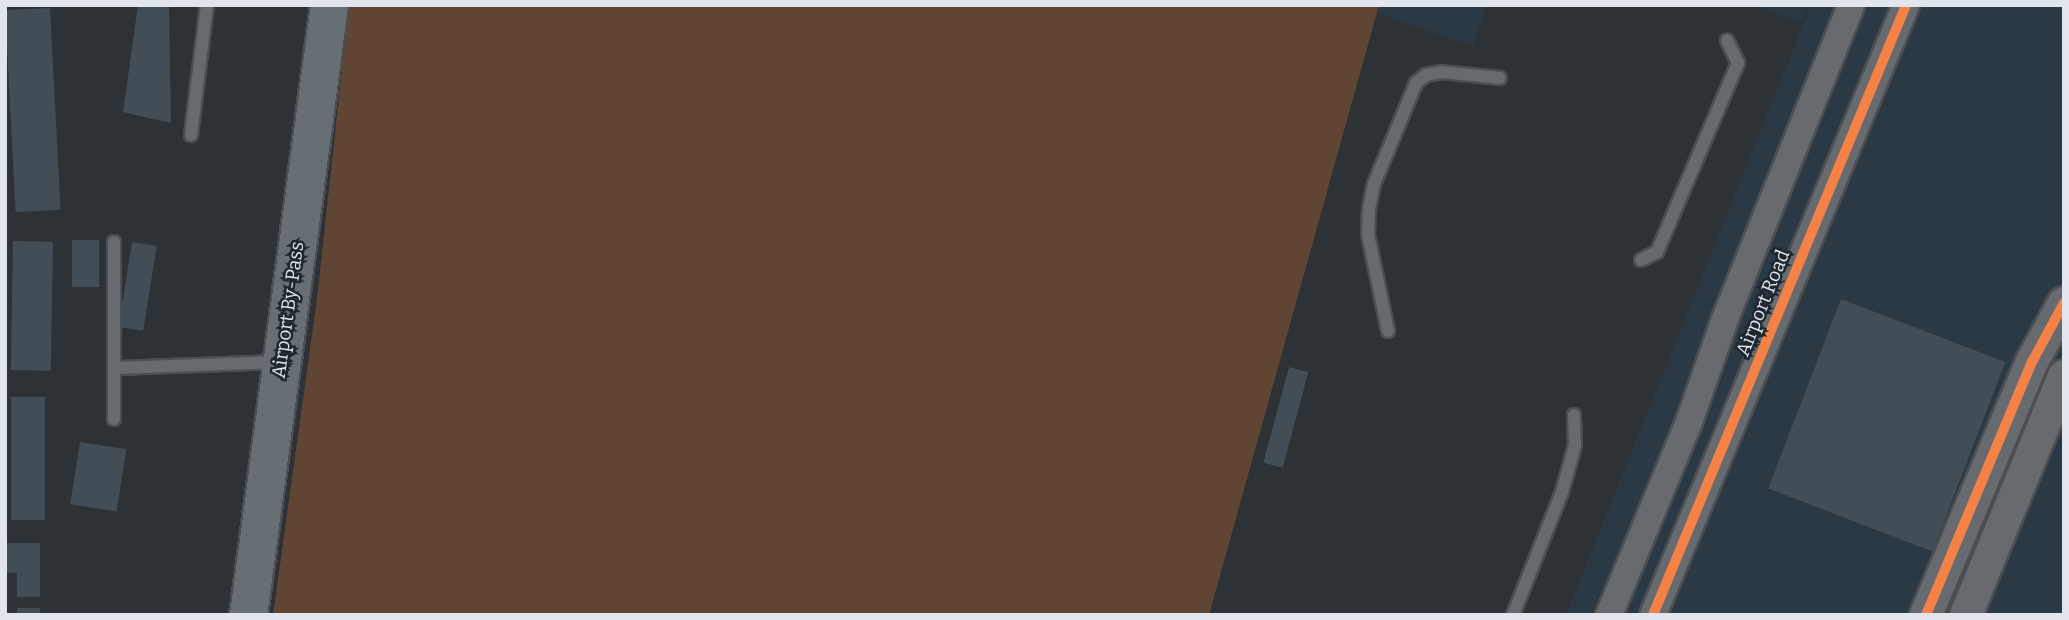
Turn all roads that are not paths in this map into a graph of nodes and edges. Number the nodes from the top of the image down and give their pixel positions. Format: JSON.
{"nodes":[{"id":1,"x":207,"y":5,"type":"edge"},
{"id":2,"x":330,"y":5,"type":"edge"},
{"id":3,"x":1851,"y":5,"type":"edge"},
{"id":4,"x":1906,"y":5,"type":"edge"},
{"id":5,"x":1727,"y":40,"type":"dead end"},
{"id":6,"x":1500,"y":78,"type":"dead end"},
{"id":7,"x":191,"y":135,"type":"dead end"},
{"id":8,"x":114,"y":242,"type":"dead end"},
{"id":9,"x":1641,"y":260,"type":"dead end"},
{"id":10,"x":2064,"y":303,"type":"edge"},
{"id":11,"x":1388,"y":331,"type":"dead end"},
{"id":12,"x":281,"y":362,"type":"junction"},
{"id":13,"x":116,"y":368,"type":"junction"},
{"id":14,"x":2064,"y":376,"type":"edge"},
{"id":15,"x":1574,"y":415,"type":"dead end"},
{"id":16,"x":114,"y":419,"type":"dead end"},
{"id":17,"x":248,"y":615,"type":"edge"},
{"id":18,"x":1513,"y":615,"type":"edge"},
{"id":19,"x":1609,"y":615,"type":"edge"},
{"id":20,"x":1653,"y":615,"type":"edge"},
{"id":21,"x":1926,"y":615,"type":"edge"},
{"id":22,"x":1966,"y":615,"type":"edge"}],
"edges":[{"from":1,"to":7,"type":"lane"},
{"from":2,"to":12,"type":"main road","name":"Airport By-Pass"},
{"from":3,"to":19,"type":"street","name":"Airport Road"},
{"from":4,"to":20,"type":"street","name":"Airport Road"},
{"from":5,"to":9,"type":"lane"},
{"from":6,"to":11,"type":"lane"},
{"from":8,"to":13,"type":"lane"},
{"from":10,"to":21,"type":"street"},
{"from":12,"to":13,"type":"lane"},
{"from":12,"to":17,"type":"main road","name":"Airport By-Pass"},
{"from":13,"to":16,"type":"lane"},
{"from":14,"to":22,"type":"street"},
{"from":15,"to":18,"type":"lane"}]}
